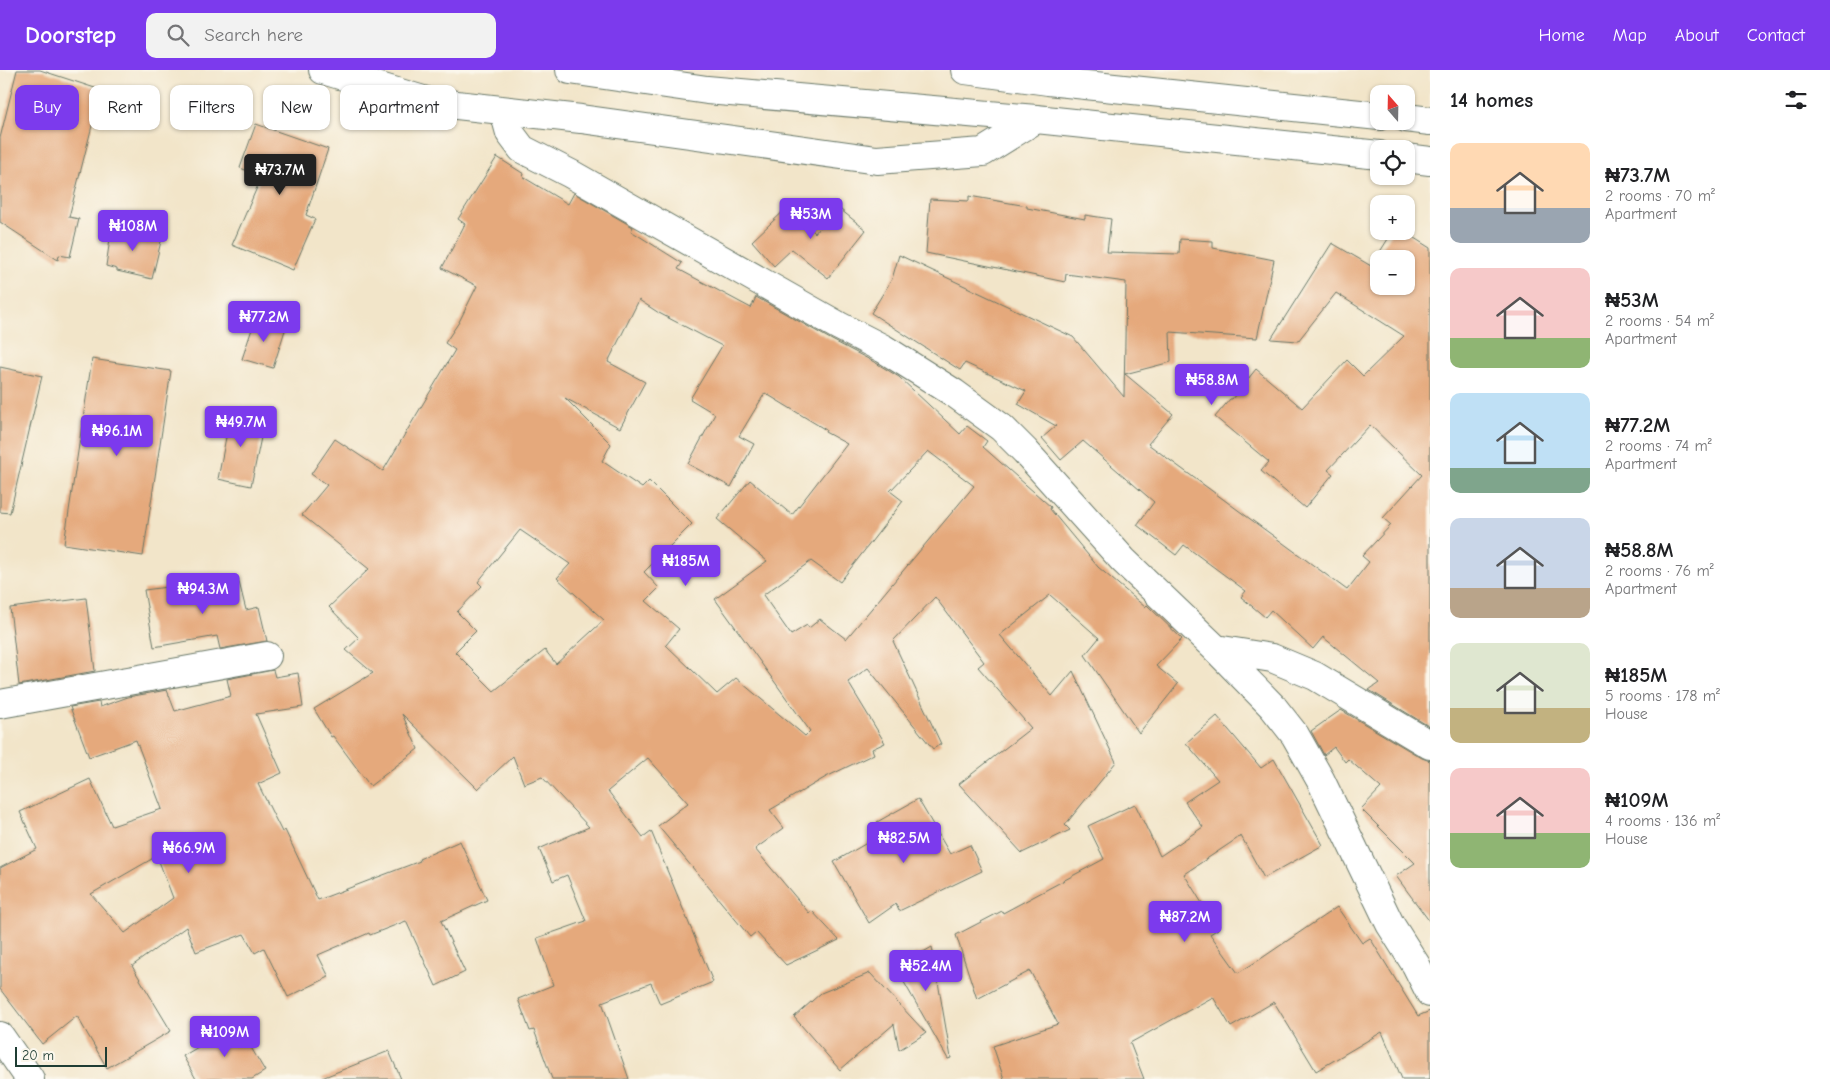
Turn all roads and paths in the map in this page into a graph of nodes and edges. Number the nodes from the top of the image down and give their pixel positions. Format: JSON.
{"nodes":[{"id":1,"x":323,"y":70,"type":"edge"},
{"id":2,"x":570,"y":70,"type":"edge"},
{"id":3,"x":965,"y":70,"type":"edge"},
{"id":4,"x":1042,"y":75,"type":"edge"},
{"id":5,"x":504,"y":112,"type":"junction"},
{"id":6,"x":1370,"y":115,"type":"edge"},
{"id":7,"x":1036,"y":119,"type":"junction"},
{"id":8,"x":1415,"y":119,"type":"edge"},
{"id":9,"x":1430,"y":121,"type":"edge"},
{"id":10,"x":1370,"y":154,"type":"edge"},
{"id":11,"x":1415,"y":159,"type":"edge"},
{"id":12,"x":1430,"y":160,"type":"edge"},
{"id":13,"x":1216,"y":649,"type":"junction"},
{"id":14,"x":267,"y":656,"type":"dead end"},
{"id":15,"x":0,"y":704,"type":"edge"},
{"id":16,"x":1430,"y":745,"type":"edge"},
{"id":17,"x":1430,"y":993,"type":"edge"},
{"id":18,"x":0,"y":1036,"type":"edge"},
{"id":19,"x":30,"y":1079,"type":"edge"}],
"edges":[{"from":1,"to":5,"type":"main road"},
{"from":2,"to":7,"type":"main road"},
{"from":3,"to":4,"type":"main road"},
{"from":4,"to":6,"type":"main road"},
{"from":5,"to":7,"type":"main road"},
{"from":5,"to":13,"type":"main road"},
{"from":7,"to":10,"type":"main road"},
{"from":8,"to":9,"type":"main road"},
{"from":11,"to":12,"type":"main road"},
{"from":13,"to":16,"type":"main road"},
{"from":13,"to":17,"type":"main road"},
{"from":14,"to":15,"type":"main road"},
{"from":18,"to":19,"type":"main road"}]}
